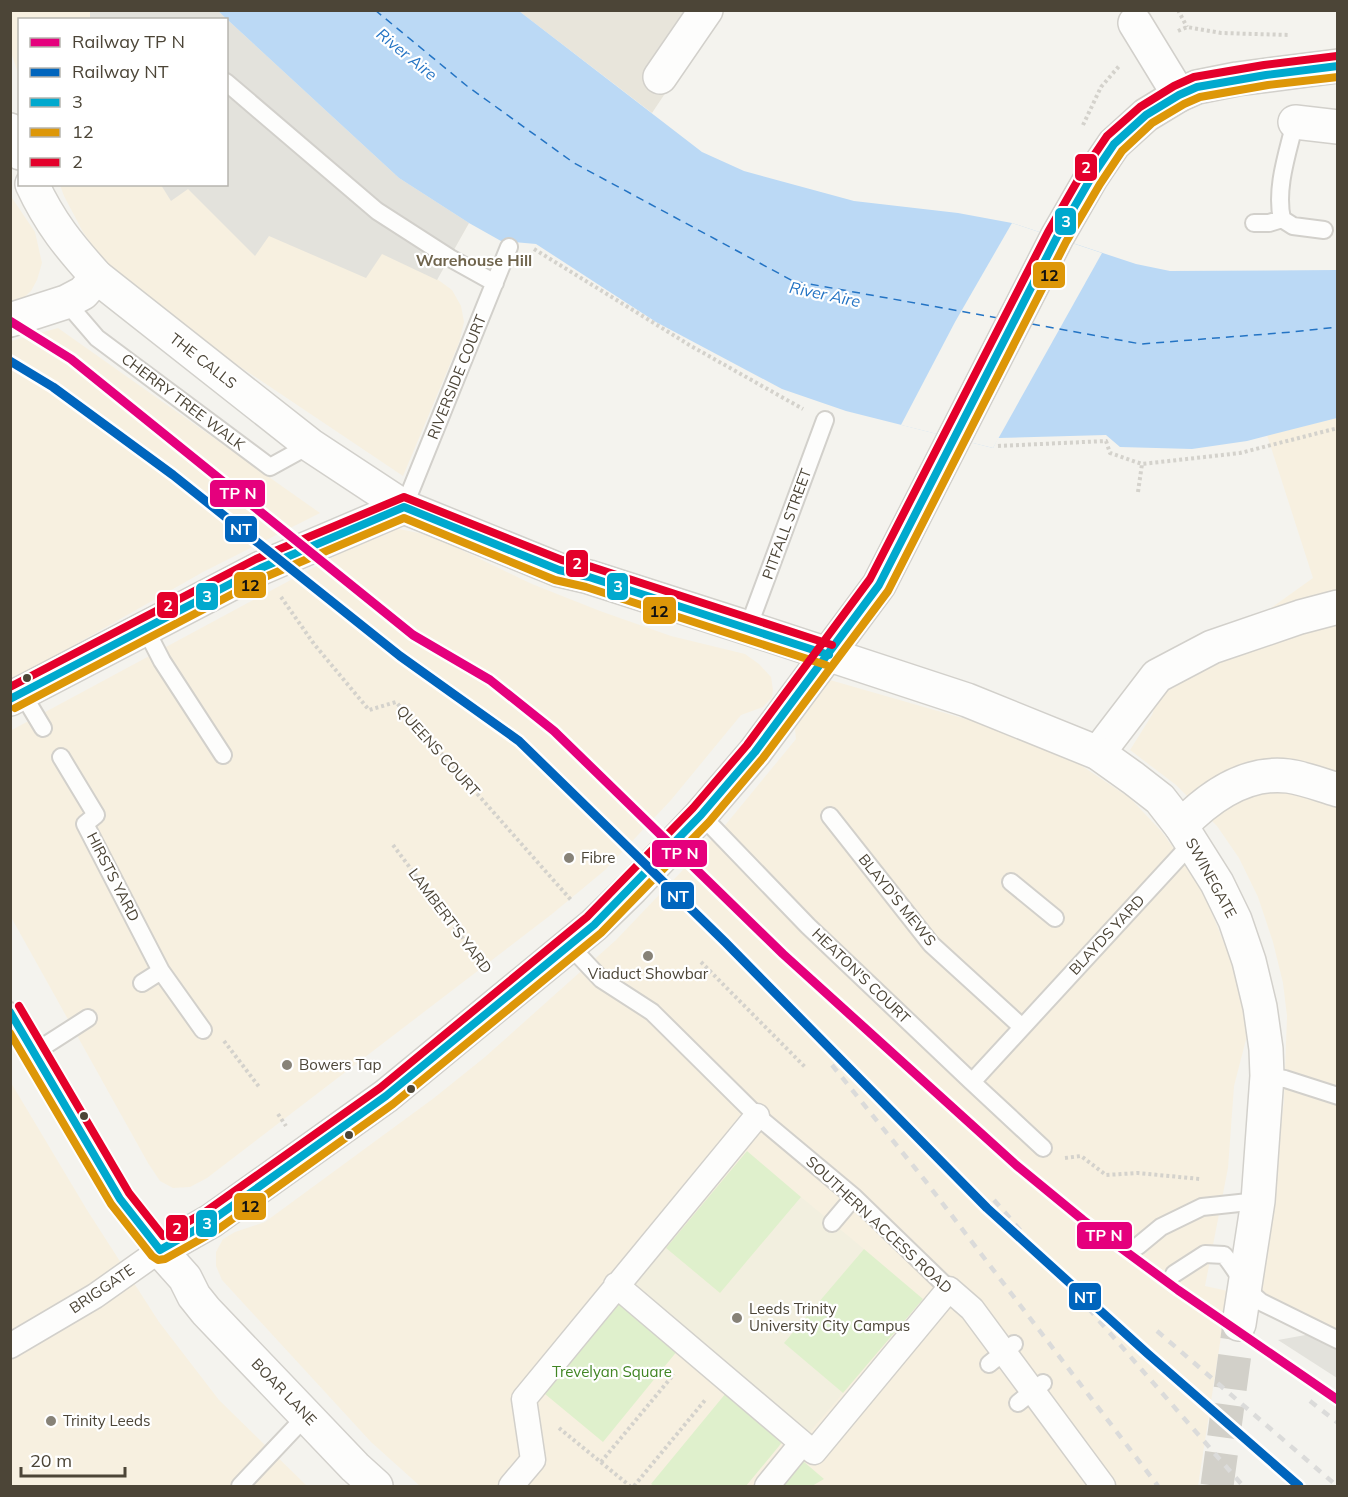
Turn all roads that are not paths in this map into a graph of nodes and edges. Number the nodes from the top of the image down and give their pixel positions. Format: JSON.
{"nodes":[{"id":1,"x":706,"y":10,"type":"edge"},
{"id":2,"x":1133,"y":15,"type":"edge"},
{"id":3,"x":1338,"y":66,"type":"edge"},
{"id":4,"x":660,"y":77,"type":"dead end"},
{"id":5,"x":228,"y":84,"type":"edge"},
{"id":6,"x":1179,"y":94,"type":"junction"},
{"id":7,"x":1295,"y":122,"type":"joint"},
{"id":8,"x":1338,"y":127,"type":"edge"},
{"id":9,"x":10,"y":130,"type":"edge"},
{"id":10,"x":18,"y":148,"type":"edge"},
{"id":11,"x":33,"y":186,"type":"edge"},
{"id":12,"x":1282,"y":219,"type":"junction"},
{"id":13,"x":1254,"y":223,"type":"dead end"},
{"id":14,"x":1324,"y":230,"type":"dead end"},
{"id":15,"x":509,"y":248,"type":"road end"},
{"id":16,"x":97,"y":277,"type":"junction"},
{"id":17,"x":495,"y":283,"type":"junction"},
{"id":18,"x":66,"y":302,"type":"junction"},
{"id":19,"x":10,"y":320,"type":"edge"},
{"id":20,"x":825,"y":420,"type":"road end"},
{"id":21,"x":310,"y":445,"type":"junction"},
{"id":22,"x":404,"y":507,"type":"junction"},
{"id":23,"x":1338,"y":607,"type":"edge"},
{"id":24,"x":145,"y":628,"type":"junction"},
{"id":25,"x":748,"y":628,"type":"junction"},
{"id":26,"x":829,"y":655,"type":"junction"},
{"id":27,"x":16,"y":696,"type":"edge"},
{"id":28,"x":43,"y":728,"type":"dead end"},
{"id":29,"x":1098,"y":753,"type":"junction"},
{"id":30,"x":223,"y":755,"type":"dead end"},
{"id":31,"x":60,"y":757,"type":"dead end"},
{"id":32,"x":1338,"y":790,"type":"edge"},
{"id":33,"x":701,"y":815,"type":"junction"},
{"id":34,"x":830,"y":816,"type":"dead end"},
{"id":35,"x":1186,"y":835,"type":"junction"},
{"id":36,"x":1011,"y":882,"type":"dead end"},
{"id":37,"x":1055,"y":918,"type":"dead end"},
{"id":38,"x":582,"y":935,"type":"junction"},
{"id":39,"x":161,"y":971,"type":"junction"},
{"id":40,"x":142,"y":983,"type":"dead end"},
{"id":41,"x":88,"y":1018,"type":"dead end"},
{"id":42,"x":13,"y":1022,"type":"edge"},
{"id":43,"x":1022,"y":1027,"type":"junction"},
{"id":44,"x":203,"y":1030,"type":"road end"},
{"id":45,"x":35,"y":1052,"type":"junction"},
{"id":46,"x":1267,"y":1076,"type":"junction"},
{"id":47,"x":972,"y":1082,"type":"junction"},
{"id":48,"x":1338,"y":1096,"type":"edge"},
{"id":49,"x":757,"y":1116,"type":"junction"},
{"id":50,"x":1043,"y":1148,"type":"dead end"},
{"id":51,"x":854,"y":1197,"type":"junction"},
{"id":52,"x":1258,"y":1201,"type":"junction"},
{"id":53,"x":832,"y":1222,"type":"dead end"},
{"id":54,"x":1138,"y":1246,"type":"dead end"},
{"id":55,"x":160,"y":1250,"type":"junction"},
{"id":56,"x":1173,"y":1274,"type":"dead end"},
{"id":57,"x":616,"y":1285,"type":"junction"},
{"id":58,"x":949,"y":1289,"type":"junction"},
{"id":59,"x":1247,"y":1306,"type":"junction"},
{"id":60,"x":1338,"y":1340,"type":"edge"},
{"id":61,"x":10,"y":1346,"type":"edge"},
{"id":62,"x":306,"y":1416,"type":"junction"},
{"id":63,"x":802,"y":1443,"type":"junction"},
{"id":64,"x":240,"y":1486,"type":"edge"},
{"id":65,"x":376,"y":1486,"type":"edge"},
{"id":66,"x":511,"y":1486,"type":"edge"},
{"id":67,"x":767,"y":1486,"type":"edge"},
{"id":68,"x":1103,"y":1486,"type":"edge"}],
"edges":[{"from":1,"to":4,"type":"street"},
{"from":2,"to":6,"type":"street"},
{"from":3,"to":6,"type":"street","name":"BRIGGATE"},
{"from":5,"to":17,"type":"lane"},
{"from":6,"to":26,"type":"street","name":"BRIGGATE"},
{"from":7,"to":8,"type":"street"},
{"from":7,"to":12,"type":"lane"},
{"from":9,"to":10,"type":"street"},
{"from":11,"to":16,"type":"street","name":"THE CALLS"},
{"from":12,"to":13,"type":"lane"},
{"from":12,"to":14,"type":"lane"},
{"from":15,"to":17,"type":"lane","name":"RIVERSIDE COURT"},
{"from":16,"to":18,"type":"street"},
{"from":16,"to":21,"type":"street","name":"THE CALLS"},
{"from":17,"to":22,"type":"lane","name":"RIVERSIDE COURT"},
{"from":18,"to":19,"type":"street"},
{"from":18,"to":21,"type":"lane","name":"CHERRY TREE WALK"},
{"from":20,"to":25,"type":"lane","name":"PITFALL STREET"},
{"from":21,"to":22,"type":"street","name":"THE CALLS"},
{"from":22,"to":24,"type":"street"},
{"from":22,"to":25,"type":"street","name":"THE CALLS"},
{"from":23,"to":29,"type":"street"},
{"from":24,"to":27,"type":"street"},
{"from":24,"to":30,"type":"lane"},
{"from":25,"to":26,"type":"street","name":"SWINEGATE"},
{"from":26,"to":29,"type":"street","name":"SWINEGATE"},
{"from":26,"to":33,"type":"street","name":"BRIGGATE"},
{"from":27,"to":28,"type":"lane"},
{"from":29,"to":35,"type":"street","name":"SWINEGATE"},
{"from":31,"to":39,"type":"lane","name":"HIRSTS YARD"},
{"from":32,"to":35,"type":"street"},
{"from":33,"to":38,"type":"street","name":"BRIGGATE"},
{"from":33,"to":47,"type":"lane","name":"HEATON'S COURT"},
{"from":34,"to":43,"type":"lane","name":"BLAYD'S MEWS"},
{"from":35,"to":43,"type":"lane","name":"BLAYDS YARD"},
{"from":35,"to":46,"type":"street","name":"SWINEGATE"},
{"from":36,"to":37,"type":"lane"},
{"from":38,"to":49,"type":"lane","name":"SOUTHERN ACCESS ROAD"},
{"from":38,"to":55,"type":"street","name":"BRIGGATE"},
{"from":39,"to":40,"type":"lane"},
{"from":39,"to":44,"type":"lane","name":"HIRSTS YARD"},
{"from":41,"to":45,"type":"lane"},
{"from":42,"to":45,"type":"lane"},
{"from":43,"to":47,"type":"lane"},
{"from":45,"to":55,"type":"lane"},
{"from":46,"to":48,"type":"lane"},
{"from":46,"to":52,"type":"street","name":"SWINEGATE"},
{"from":47,"to":50,"type":"lane","name":"HEATON'S COURT"},
{"from":49,"to":51,"type":"lane","name":"SOUTHERN ACCESS ROAD"},
{"from":49,"to":57,"type":"street"},
{"from":51,"to":53,"type":"lane"},
{"from":51,"to":58,"type":"lane","name":"SOUTHERN ACCESS ROAD"},
{"from":52,"to":54,"type":"lane"},
{"from":52,"to":59,"type":"street","name":"SWINEGATE"},
{"from":55,"to":61,"type":"street","name":"BRIGGATE"},
{"from":55,"to":62,"type":"street","name":"BOAR LANE"},
{"from":56,"to":59,"type":"lane"},
{"from":57,"to":63,"type":"street"},
{"from":57,"to":66,"type":"street"},
{"from":58,"to":63,"type":"street"},
{"from":58,"to":68,"type":"street","name":"SOUTHERN ACCESS ROAD"},
{"from":59,"to":60,"type":"lane"},
{"from":62,"to":64,"type":"lane"},
{"from":62,"to":65,"type":"street","name":"BOAR LANE"},
{"from":63,"to":67,"type":"street"}]}
